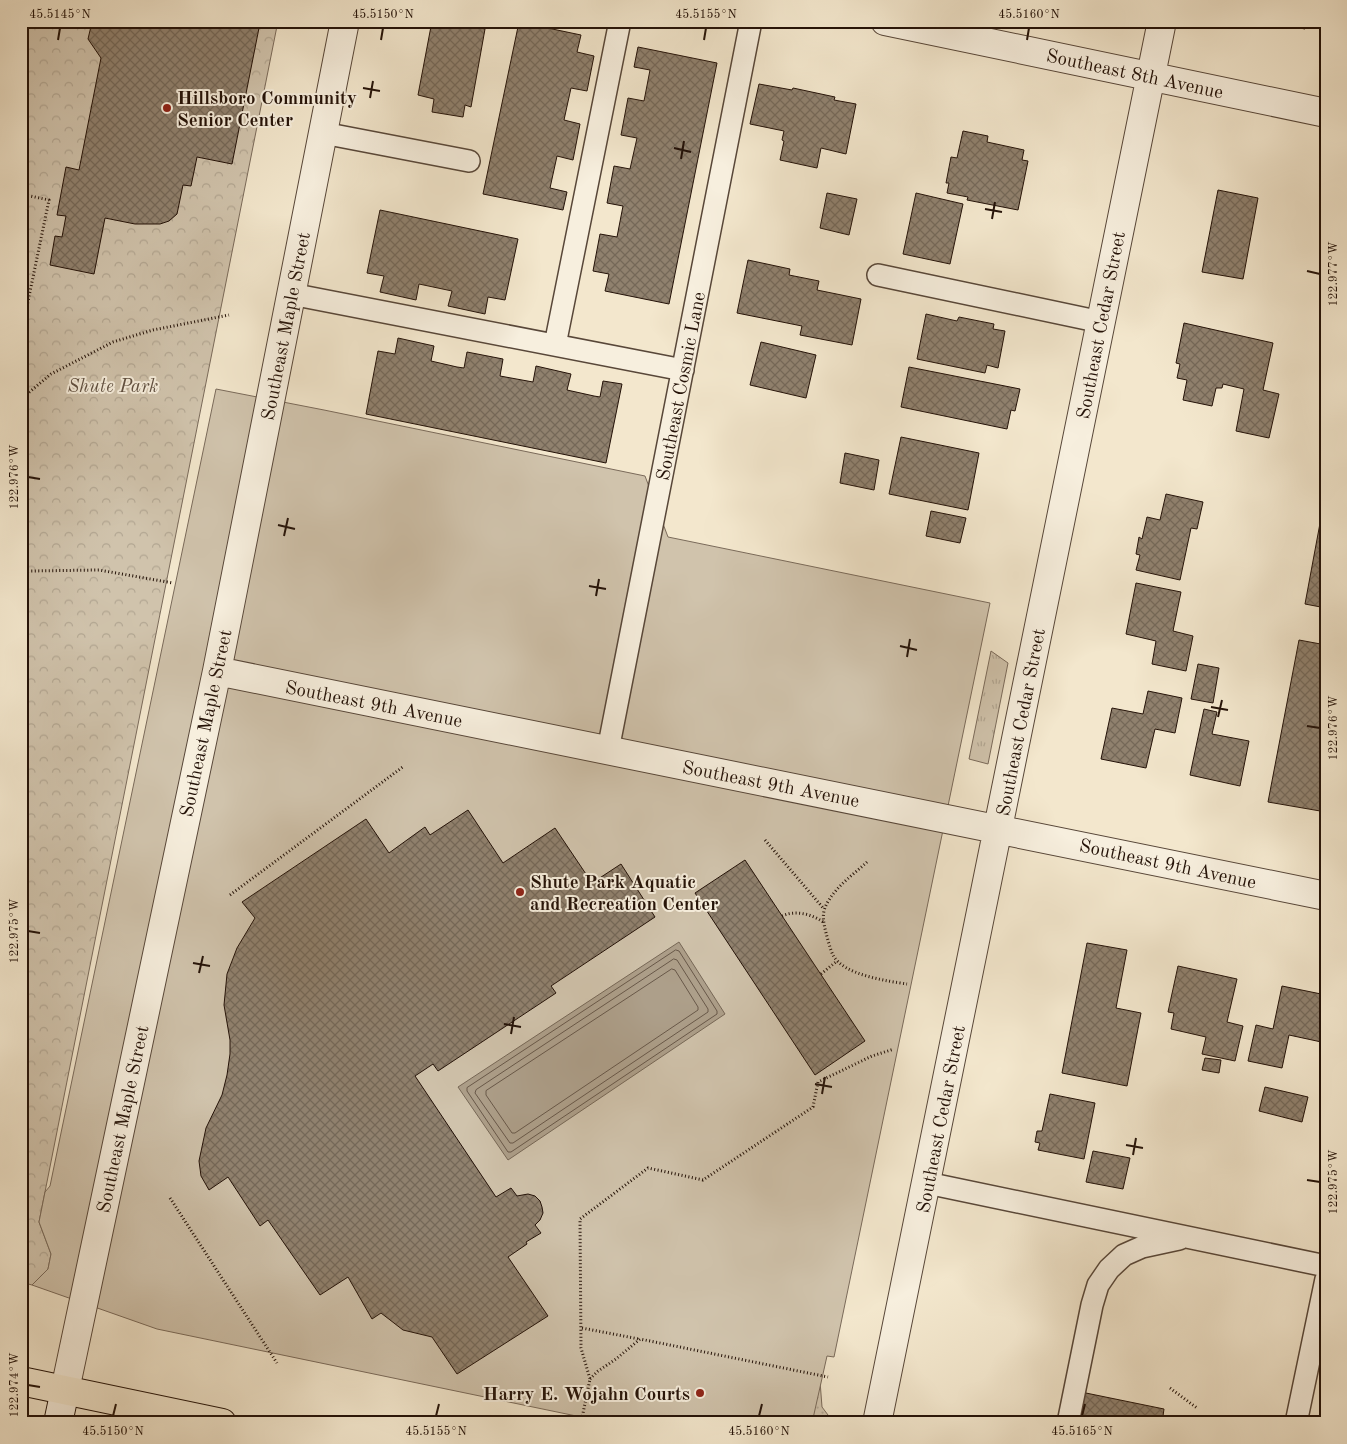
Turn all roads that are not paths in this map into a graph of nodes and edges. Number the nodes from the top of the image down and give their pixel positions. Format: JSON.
{"nodes":[{"id":1,"x":345,"y":21,"type":"edge"},
{"id":2,"x":620,"y":21,"type":"edge"},
{"id":3,"x":751,"y":21,"type":"edge"},
{"id":4,"x":885,"y":21,"type":"edge"},
{"id":5,"x":1162,"y":21,"type":"edge"},
{"id":6,"x":1150,"y":76,"type":"junction"},
{"id":7,"x":1326,"y":113,"type":"edge"},
{"id":8,"x":323,"y":133,"type":"junction"},
{"id":9,"x":469,"y":161,"type":"dead end"},
{"id":10,"x":878,"y":275,"type":"dead end"},
{"id":11,"x":291,"y":294,"type":"junction"},
{"id":12,"x":1100,"y":322,"type":"junction"},
{"id":13,"x":555,"y":345,"type":"junction"},
{"id":14,"x":683,"y":370,"type":"junction"},
{"id":15,"x":217,"y":671,"type":"junction"},
{"id":16,"x":608,"y":750,"type":"junction"},
{"id":17,"x":998,"y":829,"type":"junction"},
{"id":18,"x":1326,"y":896,"type":"edge"},
{"id":19,"x":927,"y":1183,"type":"junction"},
{"id":20,"x":1189,"y":1238,"type":"junction"},
{"id":21,"x":1326,"y":1266,"type":"edge"},
{"id":22,"x":1326,"y":1279,"type":"edge"},
{"id":23,"x":1319,"y":1342,"type":"edge"},
{"id":24,"x":21,"y":1381,"type":"edge"},
{"id":25,"x":65,"y":1390,"type":"junction"},
{"id":26,"x":58,"y":1423,"type":"edge"},
{"id":27,"x":222,"y":1423,"type":"edge"},
{"id":28,"x":877,"y":1423,"type":"edge"},
{"id":29,"x":1068,"y":1423,"type":"edge"},
{"id":30,"x":1296,"y":1423,"type":"edge"}],
"edges":[{"from":1,"to":8,"type":"street","name":"Southeast Maple Street"},
{"from":2,"to":13,"type":"lane"},
{"from":3,"to":14,"type":"lane","name":"Southeast Cosmic Lane"},
{"from":4,"to":6,"type":"street","name":"Southeast 8th Avenue"},
{"from":5,"to":6,"type":"street","name":"Southeast Cedar Street"},
{"from":6,"to":7,"type":"street","name":"Southeast 8th Avenue"},
{"from":6,"to":12,"type":"street","name":"Southeast Cedar Street"},
{"from":8,"to":9,"type":"lane"},
{"from":8,"to":11,"type":"street","name":"Southeast Maple Street"},
{"from":10,"to":12,"type":"lane"},
{"from":11,"to":13,"type":"lane"},
{"from":11,"to":15,"type":"street","name":"Southeast Maple Street"},
{"from":12,"to":17,"type":"street","name":"Southeast Cedar Street"},
{"from":13,"to":14,"type":"lane"},
{"from":14,"to":16,"type":"lane","name":"Southeast Cosmic Lane"},
{"from":15,"to":16,"type":"street","name":"Southeast 9th Avenue"},
{"from":15,"to":25,"type":"street","name":"Southeast Maple Street"},
{"from":16,"to":17,"type":"street","name":"Southeast 9th Avenue"},
{"from":17,"to":18,"type":"street","name":"Southeast 9th Avenue"},
{"from":17,"to":19,"type":"street","name":"Southeast Cedar Street"},
{"from":19,"to":20,"type":"lane"},
{"from":19,"to":28,"type":"street","name":"Southeast Cedar Street"},
{"from":20,"to":21,"type":"lane"},
{"from":20,"to":29,"type":"lane"},
{"from":22,"to":23,"type":"lane"},
{"from":23,"to":30,"type":"lane"},
{"from":24,"to":25,"type":"main road"},
{"from":25,"to":26,"type":"street","name":"Southeast Maple Street"},
{"from":25,"to":27,"type":"main road"}]}
